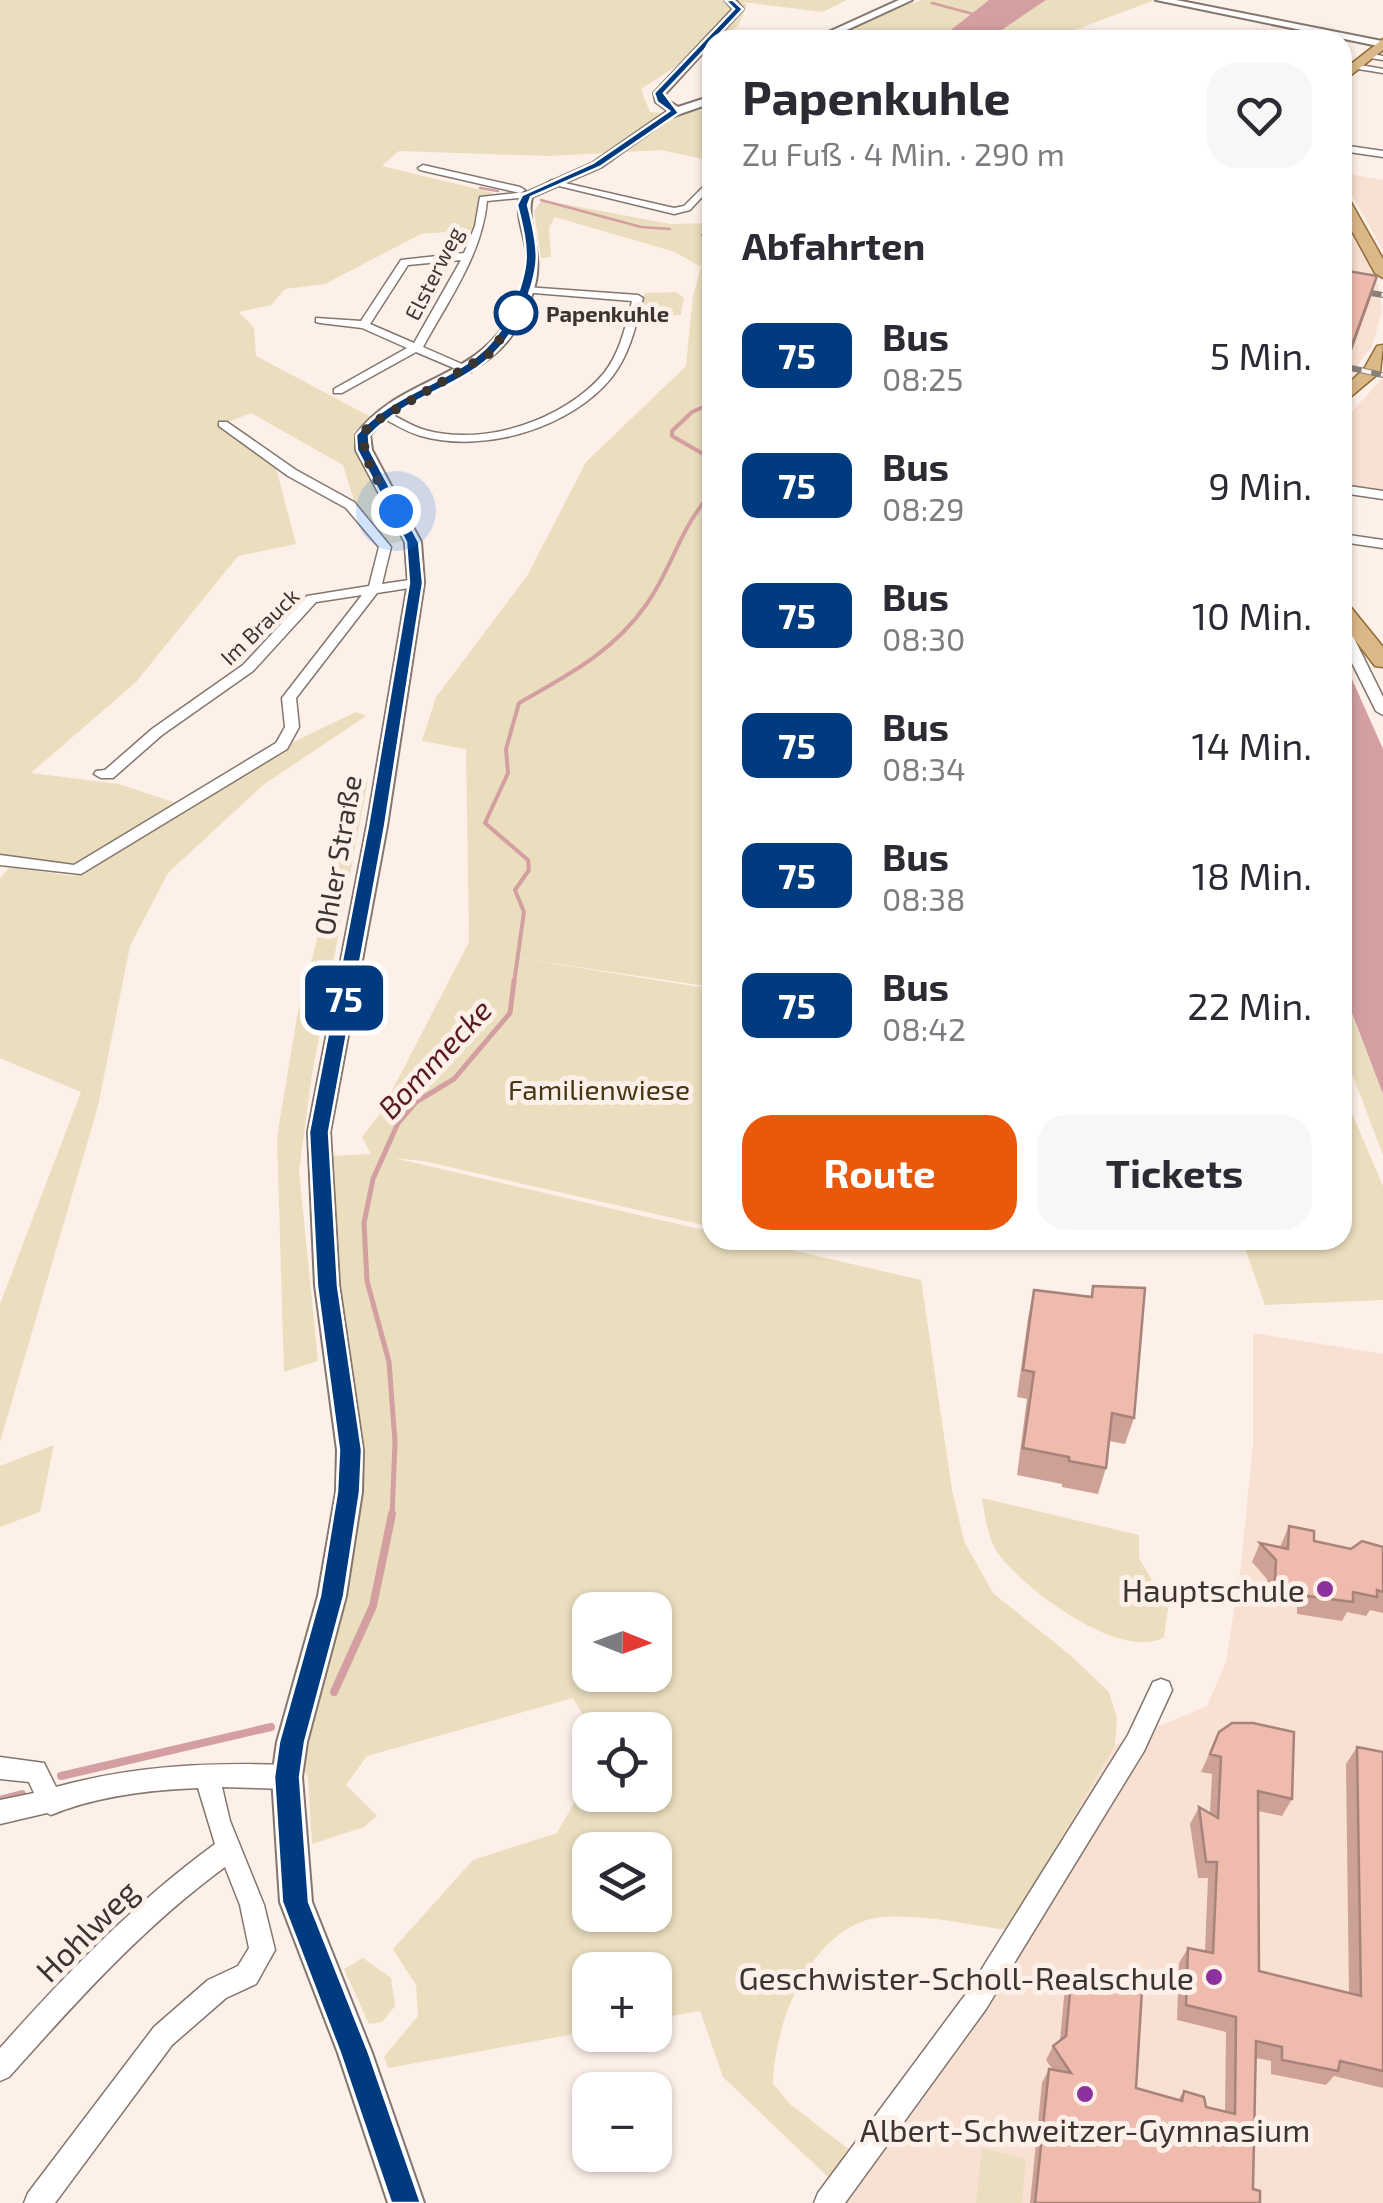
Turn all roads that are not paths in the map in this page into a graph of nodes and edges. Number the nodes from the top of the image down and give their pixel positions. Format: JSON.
{"nodes":[{"id":1,"x":730,"y":0,"type":"edge"},
{"id":2,"x":907,"y":0,"type":"edge"},
{"id":3,"x":1161,"y":0,"type":"edge"},
{"id":4,"x":718,"y":30,"type":"edge"},
{"id":5,"x":836,"y":30,"type":"edge"},
{"id":6,"x":1312,"y":30,"type":"edge"},
{"id":7,"x":1352,"y":38,"type":"edge"},
{"id":8,"x":1383,"y":44,"type":"edge"},
{"id":9,"x":702,"y":47,"type":"edge"},
{"id":10,"x":1366,"y":55,"type":"junction"},
{"id":11,"x":1383,"y":58,"type":"edge"},
{"id":12,"x":1355,"y":66,"type":"junction"},
{"id":13,"x":1352,"y":69,"type":"edge"},
{"id":14,"x":1383,"y":71,"type":"edge"},
{"id":15,"x":702,"y":102,"type":"edge"},
{"id":16,"x":676,"y":111,"type":"junction"},
{"id":17,"x":1352,"y":149,"type":"edge"},
{"id":18,"x":1383,"y":154,"type":"edge"},
{"id":19,"x":423,"y":168,"type":"dead end"},
{"id":20,"x":552,"y":183,"type":"junction"},
{"id":21,"x":702,"y":191,"type":"edge"},
{"id":22,"x":530,"y":193,"type":"junction"},
{"id":23,"x":1352,"y":216,"type":"edge"},
{"id":24,"x":468,"y":256,"type":"junction"},
{"id":25,"x":1383,"y":273,"type":"edge"},
{"id":26,"x":526,"y":290,"type":"junction"},
{"id":27,"x":320,"y":320,"type":"dead end"},
{"id":28,"x":364,"y":325,"type":"junction"},
{"id":29,"x":417,"y":347,"type":"junction"},
{"id":30,"x":1383,"y":350,"type":"edge"},
{"id":31,"x":467,"y":370,"type":"junction"},
{"id":32,"x":1352,"y":390,"type":"edge"},
{"id":33,"x":338,"y":391,"type":"dead end"},
{"id":34,"x":383,"y":414,"type":"junction"},
{"id":35,"x":223,"y":424,"type":"dead end"},
{"id":36,"x":1352,"y":490,"type":"edge"},
{"id":37,"x":1383,"y":495,"type":"edge"},
{"id":38,"x":1352,"y":539,"type":"edge"},
{"id":39,"x":1383,"y":544,"type":"edge"},
{"id":40,"x":416,"y":583,"type":"junction"},
{"id":41,"x":375,"y":587,"type":"junction"},
{"id":42,"x":1352,"y":625,"type":"edge"},
{"id":43,"x":1352,"y":637,"type":"edge"},
{"id":44,"x":1383,"y":661,"type":"edge"},
{"id":45,"x":1383,"y":711,"type":"edge"},
{"id":46,"x":101,"y":774,"type":"dead end"},
{"id":47,"x":0,"y":860,"type":"edge"},
{"id":48,"x":1161,"y":1690,"type":"dead end"},
{"id":49,"x":0,"y":1768,"type":"edge"},
{"id":50,"x":208,"y":1776,"type":"junction"},
{"id":51,"x":287,"y":1777,"type":"junction"},
{"id":52,"x":50,"y":1801,"type":"junction"},
{"id":53,"x":0,"y":1812,"type":"edge"},
{"id":54,"x":229,"y":1850,"type":"junction"},
{"id":55,"x":0,"y":2068,"type":"edge"},
{"id":56,"x":38,"y":2203,"type":"edge"},
{"id":57,"x":406,"y":2203,"type":"edge"},
{"id":58,"x":828,"y":2203,"type":"edge"}],
"edges":[{"from":1,"to":4,"type":"street"},
{"from":2,"to":5,"type":"street"},
{"from":3,"to":6,"type":"street"},
{"from":7,"to":8,"type":"street"},
{"from":8,"to":10,"type":"main road"},
{"from":9,"to":16,"type":"street"},
{"from":10,"to":11,"type":"street"},
{"from":10,"to":12,"type":"main road"},
{"from":12,"to":13,"type":"main road"},
{"from":12,"to":14,"type":"street"},
{"from":15,"to":16,"type":"street"},
{"from":16,"to":20,"type":"street"},
{"from":17,"to":18,"type":"street"},
{"from":19,"to":22,"type":"street"},
{"from":20,"to":21,"type":"street"},
{"from":20,"to":22,"type":"street"},
{"from":22,"to":24,"type":"street","name":"Elsterweg"},
{"from":22,"to":26,"type":"street"},
{"from":23,"to":25,"type":"main road"},
{"from":24,"to":28,"type":"street"},
{"from":24,"to":29,"type":"street","name":"Elsterweg"},
{"from":26,"to":31,"type":"street"},
{"from":26,"to":34,"type":"street"},
{"from":27,"to":28,"type":"street"},
{"from":28,"to":29,"type":"street"},
{"from":29,"to":31,"type":"street"},
{"from":29,"to":33,"type":"street"},
{"from":30,"to":32,"type":"main road"},
{"from":31,"to":34,"type":"street"},
{"from":34,"to":40,"type":"street","name":"Ohler Straße"},
{"from":35,"to":41,"type":"street"},
{"from":36,"to":37,"type":"street"},
{"from":38,"to":39,"type":"street"},
{"from":40,"to":41,"type":"street","name":"Im Brauck"},
{"from":40,"to":51,"type":"street","name":"Ohler Straße"},
{"from":41,"to":46,"type":"street","name":"Im Brauck"},
{"from":41,"to":47,"type":"street"},
{"from":42,"to":44,"type":"main road"},
{"from":43,"to":45,"type":"street"},
{"from":48,"to":58,"type":"street"},
{"from":49,"to":52,"type":"street"},
{"from":50,"to":51,"type":"street"},
{"from":50,"to":52,"type":"street"},
{"from":50,"to":54,"type":"street"},
{"from":51,"to":57,"type":"street","name":"Ohler Straße"},
{"from":52,"to":53,"type":"street"},
{"from":54,"to":55,"type":"street","name":"Hohlweg"},
{"from":54,"to":56,"type":"street"}]}
